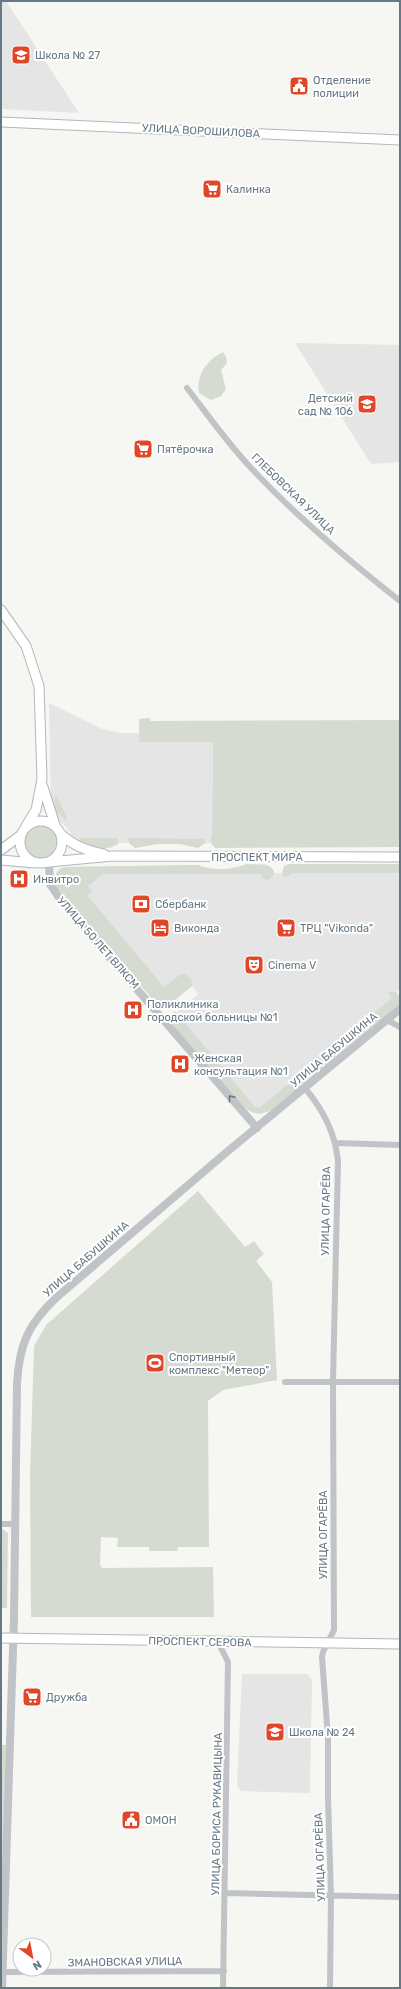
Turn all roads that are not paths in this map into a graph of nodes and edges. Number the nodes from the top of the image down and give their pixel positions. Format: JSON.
{"nodes":[{"id":1,"x":1,"y":122,"type":"edge"},
{"id":2,"x":400,"y":140,"type":"edge"},
{"id":3,"x":187,"y":388,"type":"dead end"},
{"id":4,"x":400,"y":601,"type":"edge"},
{"id":5,"x":1,"y":610,"type":"edge"},
{"id":6,"x":42,"y":779,"type":"junction"},
{"id":7,"x":55,"y":825,"type":"junction"},
{"id":8,"x":26,"y":826,"type":"junction"},
{"id":9,"x":61,"y":834,"type":"junction"},
{"id":10,"x":21,"y":835,"type":"junction"},
{"id":11,"x":1,"y":850,"type":"edge"},
{"id":12,"x":113,"y":856,"type":"junction"},
{"id":13,"x":400,"y":857,"type":"edge"},
{"id":14,"x":1,"y":860,"type":"edge"},
{"id":15,"x":49,"y":862,"type":"junction"},
{"id":16,"x":37,"y":863,"type":"junction"},
{"id":17,"x":400,"y":1009,"type":"edge"},
{"id":18,"x":387,"y":1020,"type":"junction"},
{"id":19,"x":400,"y":1028,"type":"edge"},
{"id":20,"x":305,"y":1088,"type":"junction"},
{"id":21,"x":257,"y":1128,"type":"junction"},
{"id":22,"x":336,"y":1143,"type":"junction"},
{"id":23,"x":400,"y":1145,"type":"edge"},
{"id":24,"x":333,"y":1381,"type":"junction"},
{"id":25,"x":285,"y":1382,"type":"dead end"},
{"id":26,"x":400,"y":1382,"type":"edge"},
{"id":27,"x":1,"y":1524,"type":"edge"},
{"id":28,"x":14,"y":1524,"type":"junction"},
{"id":29,"x":1,"y":1638,"type":"edge"},
{"id":30,"x":13,"y":1639,"type":"junction"},
{"id":31,"x":218,"y":1642,"type":"junction"},
{"id":32,"x":327,"y":1643,"type":"junction"},
{"id":33,"x":400,"y":1644,"type":"edge"},
{"id":34,"x":226,"y":1893,"type":"junction"},
{"id":35,"x":331,"y":1896,"type":"junction"},
{"id":36,"x":400,"y":1897,"type":"edge"},
{"id":37,"x":224,"y":1971,"type":"junction"},
{"id":38,"x":3,"y":1972,"type":"junction"},
{"id":39,"x":2,"y":1988,"type":"edge"},
{"id":40,"x":223,"y":1988,"type":"edge"},
{"id":41,"x":330,"y":1988,"type":"edge"}],
"edges":[{"from":1,"to":2,"type":"main road","name":"УЛИЦА ВОРОШИЛОВА"},
{"from":3,"to":4,"type":"street","name":"ГЛЕБОВСКАЯ УЛИЦА"},
{"from":5,"to":6,"type":"main road"},
{"from":6,"to":7,"type":"main road"},
{"from":6,"to":8,"type":"main road"},
{"from":7,"to":8,"type":"main road"},
{"from":7,"to":9,"type":"main road"},
{"from":8,"to":10,"type":"main road"},
{"from":9,"to":12,"type":"main road","name":"ПРОСПЕКТ МИРА"},
{"from":9,"to":15,"type":"main road"},
{"from":10,"to":11,"type":"main road"},
{"from":10,"to":16,"type":"main road"},
{"from":12,"to":13,"type":"main road","name":"ПРОСПЕКТ МИРА"},
{"from":12,"to":15,"type":"main road","name":"ПРОСПЕКТ МИРА"},
{"from":14,"to":16,"type":"main road"},
{"from":15,"to":16,"type":"main road"},
{"from":21,"to":15,"type":"street","name":"УЛИЦА 50 ЛЕТ ВЛКСМ","one_way":true},
{"from":17,"to":18,"type":"street","name":"УЛИЦА БАБУШКИНА"},
{"from":18,"to":19,"type":"street"},
{"from":18,"to":20,"type":"street","name":"УЛИЦА БАБУШКИНА"},
{"from":20,"to":21,"type":"street","name":"УЛИЦА БАБУШКИНА"},
{"from":20,"to":22,"type":"street","name":"УЛИЦА ОГАРЁВА"},
{"from":21,"to":28,"type":"street","name":"УЛИЦА БАБУШКИНА"},
{"from":22,"to":23,"type":"street"},
{"from":22,"to":24,"type":"street","name":"УЛИЦА ОГАРЁВА"},
{"from":24,"to":25,"type":"street"},
{"from":24,"to":26,"type":"street"},
{"from":24,"to":32,"type":"street","name":"УЛИЦА ОГАРЁВА"},
{"from":27,"to":28,"type":"street"},
{"from":28,"to":30,"type":"street","name":"УЛИЦА БАБУШКИНА"},
{"from":29,"to":30,"type":"main road","name":"ПРОСПЕКТ СЕРОВА"},
{"from":30,"to":31,"type":"main road","name":"ПРОСПЕКТ СЕРОВА"},
{"from":30,"to":38,"type":"street","name":"УЛИЦА БАБУШКИНА"},
{"from":31,"to":32,"type":"main road","name":"ПРОСПЕКТ СЕРОВА"},
{"from":31,"to":34,"type":"street","name":"УЛИЦА БОРИСА РУКАВИЦЫНА"},
{"from":32,"to":33,"type":"main road","name":"ПРОСПЕКТ СЕРОВА"},
{"from":32,"to":35,"type":"street","name":"УЛИЦА ОГАРЁВА"},
{"from":34,"to":35,"type":"street"},
{"from":34,"to":37,"type":"street","name":"УЛИЦА БОРИСА РУКАВИЦЫНА"},
{"from":35,"to":36,"type":"street"},
{"from":35,"to":41,"type":"street","name":"УЛИЦА ОГАРЁВА"},
{"from":37,"to":38,"type":"street","name":"ЗМАНОВСКАЯ УЛИЦА"},
{"from":37,"to":40,"type":"street","name":"УЛИЦА БОРИСА РУКАВИЦЫНА"},
{"from":38,"to":39,"type":"street","name":"УЛИЦА БАБУШКИНА"}]}
